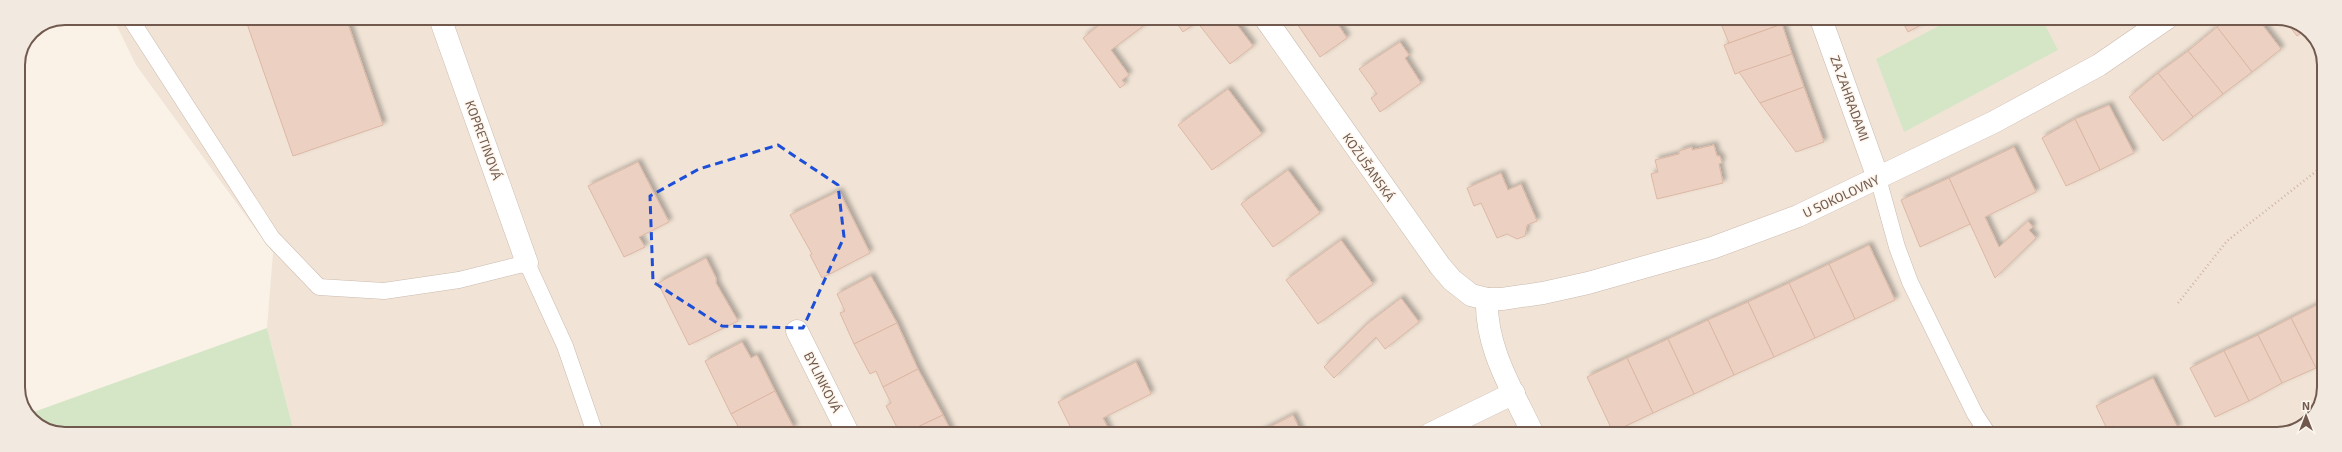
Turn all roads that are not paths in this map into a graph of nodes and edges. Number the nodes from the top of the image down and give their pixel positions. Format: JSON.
{"nodes":[{"id":1,"x":135,"y":25,"type":"edge"},
{"id":2,"x":442,"y":25,"type":"edge"},
{"id":3,"x":1270,"y":25,"type":"edge"},
{"id":4,"x":1823,"y":25,"type":"edge"},
{"id":5,"x":2157,"y":25,"type":"edge"},
{"id":6,"x":1878,"y":178,"type":"junction"},
{"id":7,"x":527,"y":263,"type":"junction"},
{"id":8,"x":1487,"y":299,"type":"junction"},
{"id":9,"x":797,"y":331,"type":"dead end"},
{"id":10,"x":1514,"y":392,"type":"junction"},
{"id":11,"x":593,"y":427,"type":"edge"},
{"id":12,"x":845,"y":427,"type":"edge"},
{"id":13,"x":1444,"y":427,"type":"edge"},
{"id":14,"x":1530,"y":427,"type":"edge"},
{"id":15,"x":1983,"y":427,"type":"edge"}],
"edges":[{"from":1,"to":7,"type":"lane"},
{"from":2,"to":7,"type":"street","name":"KOPRETINOVÁ"},
{"from":3,"to":8,"type":"street","name":"KOŽUŠANSKÁ"},
{"from":4,"to":6,"type":"street","name":"ZA ZAHRADAMI"},
{"from":5,"to":6,"type":"street","name":"U SOKOLOVNY"},
{"from":6,"to":8,"type":"street","name":"U SOKOLOVNY"},
{"from":6,"to":15,"type":"lane"},
{"from":7,"to":11,"type":"lane"},
{"from":8,"to":10,"type":"street"},
{"from":9,"to":12,"type":"street","name":"BYLINKOVÁ"},
{"from":10,"to":13,"type":"street"},
{"from":10,"to":14,"type":"street"}]}
